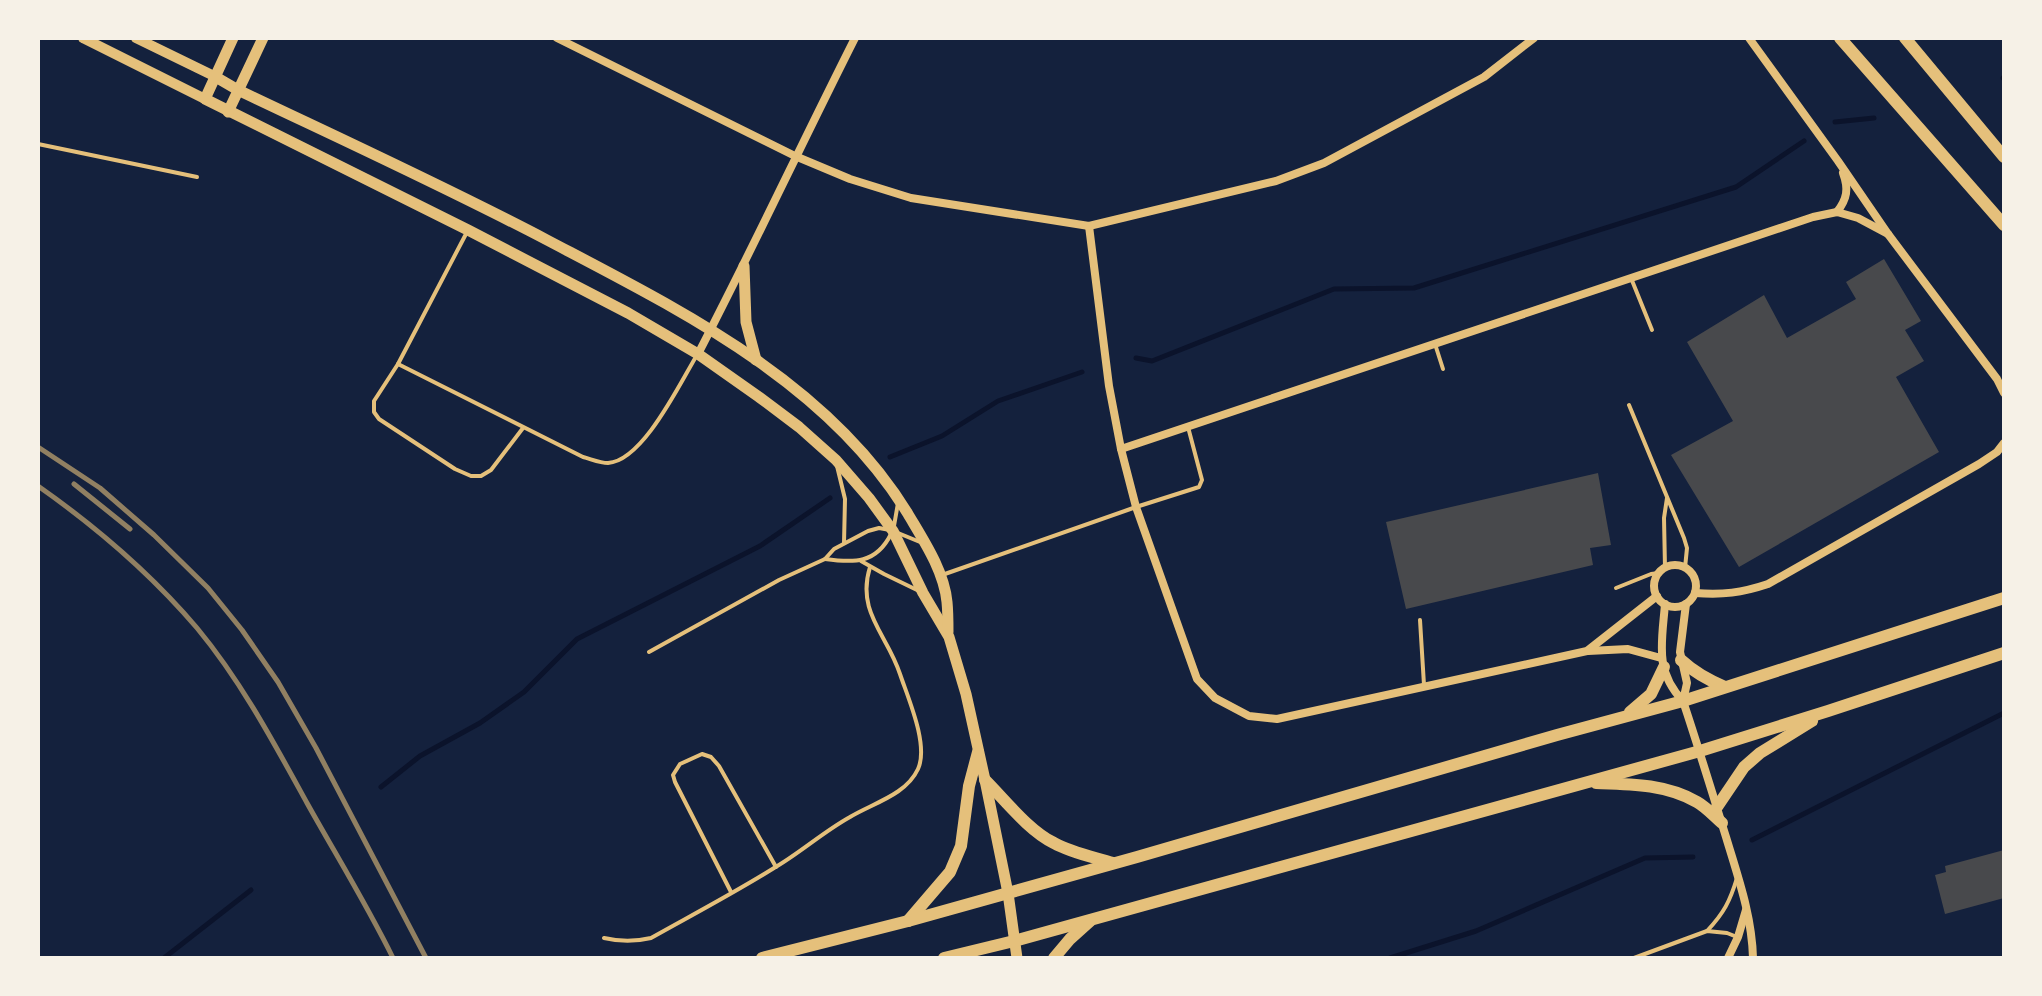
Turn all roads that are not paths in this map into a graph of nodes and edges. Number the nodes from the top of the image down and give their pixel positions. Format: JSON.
{"nodes":[{"id":1,"x":83,"y":38,"type":"edge"},
{"id":2,"x":136,"y":38,"type":"edge"},
{"id":3,"x":233,"y":38,"type":"edge"},
{"id":4,"x":263,"y":38,"type":"edge"},
{"id":5,"x":557,"y":38,"type":"edge"},
{"id":6,"x":855,"y":38,"type":"edge"},
{"id":7,"x":1534,"y":38,"type":"edge"},
{"id":8,"x":1749,"y":38,"type":"edge"},
{"id":9,"x":1840,"y":38,"type":"edge"},
{"id":10,"x":1905,"y":38,"type":"edge"},
{"id":11,"x":214,"y":76,"type":"junction"},
{"id":12,"x":238,"y":90,"type":"junction"},
{"id":13,"x":205,"y":99,"type":"junction"},
{"id":14,"x":228,"y":112,"type":"junction"},
{"id":15,"x":38,"y":144,"type":"edge"},
{"id":16,"x":795,"y":156,"type":"junction"},
{"id":17,"x":2004,"y":157,"type":"edge"},
{"id":18,"x":1838,"y":161,"type":"junction"},
{"id":19,"x":197,"y":177,"type":"dead end"},
{"id":20,"x":1837,"y":212,"type":"junction"},
{"id":21,"x":2004,"y":225,"type":"edge"},
{"id":22,"x":1089,"y":226,"type":"junction"},
{"id":23,"x":468,"y":230,"type":"junction"},
{"id":24,"x":1888,"y":234,"type":"junction"},
{"id":25,"x":744,"y":266,"type":"junction"},
{"id":26,"x":1631,"y":278,"type":"junction"},
{"id":27,"x":711,"y":330,"type":"junction"},
{"id":28,"x":1652,"y":330,"type":"dead end"},
{"id":29,"x":1435,"y":344,"type":"junction"},
{"id":30,"x":698,"y":354,"type":"junction"},
{"id":31,"x":756,"y":360,"type":"junction"},
{"id":32,"x":398,"y":364,"type":"junction"},
{"id":33,"x":1443,"y":369,"type":"dead end"},
{"id":34,"x":2004,"y":393,"type":"edge"},
{"id":35,"x":1629,"y":405,"type":"dead end"},
{"id":36,"x":1188,"y":427,"type":"junction"},
{"id":37,"x":523,"y":428,"type":"junction"},
{"id":38,"x":2004,"y":443,"type":"edge"},
{"id":39,"x":1121,"y":449,"type":"junction"},
{"id":40,"x":836,"y":460,"type":"junction"},
{"id":41,"x":1667,"y":495,"type":"junction"},
{"id":42,"x":899,"y":499,"type":"junction"},
{"id":43,"x":1136,"y":507,"type":"junction"},
{"id":44,"x":893,"y":531,"type":"junction"},
{"id":45,"x":844,"y":543,"type":"junction"},
{"id":46,"x":926,"y":544,"type":"junction"},
{"id":47,"x":825,"y":559,"type":"junction"},
{"id":48,"x":861,"y":561,"type":"junction"},
{"id":49,"x":870,"y":567,"type":"junction"},
{"id":50,"x":1685,"y":568,"type":"junction"},
{"id":51,"x":1662,"y":570,"type":"junction"},
{"id":52,"x":940,"y":575,"type":"junction"},
{"id":53,"x":1616,"y":588,"type":"dead end"},
{"id":54,"x":923,"y":593,"type":"junction"},
{"id":55,"x":1695,"y":593,"type":"junction"},
{"id":56,"x":1657,"y":596,"type":"junction"},
{"id":57,"x":2004,"y":598,"type":"edge"},
{"id":58,"x":1665,"y":604,"type":"junction"},
{"id":59,"x":1686,"y":604,"type":"junction"},
{"id":60,"x":1420,"y":620,"type":"dead end"},
{"id":61,"x":949,"y":637,"type":"junction"},
{"id":62,"x":1587,"y":651,"type":"junction"},
{"id":63,"x":649,"y":652,"type":"dead end"},
{"id":64,"x":2004,"y":653,"type":"edge"},
{"id":65,"x":1681,"y":660,"type":"junction"},
{"id":66,"x":1662,"y":663,"type":"junction"},
{"id":67,"x":1424,"y":687,"type":"junction"},
{"id":68,"x":1725,"y":687,"type":"junction"},
{"id":69,"x":1683,"y":701,"type":"junction"},
{"id":70,"x":1828,"y":711,"type":"junction"},
{"id":71,"x":1624,"y":717,"type":"junction"},
{"id":72,"x":1700,"y":751,"type":"junction"},
{"id":73,"x":978,"y":752,"type":"junction"},
{"id":74,"x":985,"y":780,"type":"junction"},
{"id":75,"x":1583,"y":782,"type":"junction"},
{"id":76,"x":1717,"y":807,"type":"junction"},
{"id":77,"x":1722,"y":823,"type":"junction"},
{"id":78,"x":1114,"y":864,"type":"junction"},
{"id":79,"x":776,"y":867,"type":"junction"},
{"id":80,"x":1738,"y":875,"type":"junction"},
{"id":81,"x":732,"y":893,"type":"junction"},
{"id":82,"x":1008,"y":893,"type":"junction"},
{"id":83,"x":1747,"y":908,"type":"junction"},
{"id":84,"x":1092,"y":919,"type":"junction"},
{"id":85,"x":908,"y":921,"type":"junction"},
{"id":86,"x":1707,"y":931,"type":"junction"},
{"id":87,"x":1738,"y":937,"type":"junction"},
{"id":88,"x":604,"y":938,"type":"dead end"},
{"id":89,"x":1014,"y":941,"type":"junction"},
{"id":90,"x":1645,"y":956,"type":"edge"},
{"id":91,"x":762,"y":958,"type":"edge"},
{"id":92,"x":944,"y":958,"type":"edge"},
{"id":93,"x":1017,"y":958,"type":"edge"},
{"id":94,"x":1054,"y":958,"type":"edge"},
{"id":95,"x":1634,"y":958,"type":"edge"},
{"id":96,"x":1728,"y":958,"type":"edge"},
{"id":97,"x":1753,"y":958,"type":"edge"}],
"edges":[{"from":1,"to":13,"type":"street"},
{"from":2,"to":11,"type":"street"},
{"from":3,"to":11,"type":"main road"},
{"from":4,"to":12,"type":"main road"},
{"from":5,"to":16,"type":"street"},
{"from":6,"to":16,"type":"street"},
{"from":7,"to":22,"type":"street"},
{"from":8,"to":18,"type":"street"},
{"from":9,"to":21,"type":"main road"},
{"from":10,"to":17,"type":"main road"},
{"from":11,"to":12,"type":"main road"},
{"from":11,"to":13,"type":"main road"},
{"from":12,"to":14,"type":"main road"},
{"from":12,"to":27,"type":"main road"},
{"from":13,"to":14,"type":"main road"},
{"from":14,"to":23,"type":"main road"},
{"from":15,"to":19,"type":"lane"},
{"from":16,"to":22,"type":"street"},
{"from":16,"to":25,"type":"street"},
{"from":18,"to":20,"type":"street"},
{"from":18,"to":24,"type":"street"},
{"from":20,"to":24,"type":"street"},
{"from":20,"to":26,"type":"street"},
{"from":22,"to":39,"type":"street"},
{"from":23,"to":30,"type":"main road"},
{"from":23,"to":32,"type":"lane"},
{"from":24,"to":34,"type":"street"},
{"from":25,"to":27,"type":"street"},
{"from":25,"to":31,"type":"main road"},
{"from":26,"to":28,"type":"lane"},
{"from":26,"to":29,"type":"street"},
{"from":27,"to":30,"type":"street"},
{"from":27,"to":31,"type":"main road"},
{"from":29,"to":33,"type":"lane"},
{"from":29,"to":36,"type":"street"},
{"from":30,"to":37,"type":"lane"},
{"from":30,"to":40,"type":"main road"},
{"from":31,"to":42,"type":"main road"},
{"from":32,"to":37,"type":"lane"},
{"from":32,"to":37,"type":"lane"},
{"from":35,"to":41,"type":"lane"},
{"from":36,"to":39,"type":"street"},
{"from":36,"to":43,"type":"lane"},
{"from":38,"to":55,"type":"street"},
{"from":39,"to":43,"type":"street"},
{"from":40,"to":44,"type":"main road"},
{"from":40,"to":45,"type":"lane"},
{"from":41,"to":50,"type":"lane"},
{"from":41,"to":51,"type":"lane"},
{"from":42,"to":44,"type":"lane"},
{"from":42,"to":46,"type":"main road"},
{"from":43,"to":52,"type":"lane"},
{"from":43,"to":67,"type":"street"},
{"from":44,"to":45,"type":"lane"},
{"from":44,"to":46,"type":"lane"},
{"from":44,"to":48,"type":"lane"},
{"from":44,"to":54,"type":"main road"},
{"from":45,"to":47,"type":"lane"},
{"from":46,"to":52,"type":"main road"},
{"from":47,"to":48,"type":"lane"},
{"from":47,"to":63,"type":"lane"},
{"from":48,"to":49,"type":"lane"},
{"from":49,"to":54,"type":"lane"},
{"from":49,"to":79,"type":"lane"},
{"from":50,"to":51,"type":"street"},
{"from":50,"to":55,"type":"street"},
{"from":51,"to":53,"type":"lane"},
{"from":51,"to":56,"type":"street"},
{"from":52,"to":61,"type":"main road"},
{"from":54,"to":61,"type":"main road"},
{"from":55,"to":59,"type":"street"},
{"from":56,"to":58,"type":"street"},
{"from":56,"to":62,"type":"street"},
{"from":57,"to":68,"type":"main road"},
{"from":58,"to":59,"type":"street"},
{"from":58,"to":66,"type":"street"},
{"from":59,"to":65,"type":"street"},
{"from":60,"to":67,"type":"lane"},
{"from":61,"to":73,"type":"main road"},
{"from":62,"to":66,"type":"street"},
{"from":62,"to":67,"type":"street"},
{"from":64,"to":70,"type":"main road"},
{"from":65,"to":68,"type":"main road"},
{"from":65,"to":69,"type":"street"},
{"from":66,"to":69,"type":"street"},
{"from":66,"to":71,"type":"main road"},
{"from":68,"to":69,"type":"main road"},
{"from":69,"to":71,"type":"main road"},
{"from":69,"to":72,"type":"street"},
{"from":70,"to":72,"type":"main road"},
{"from":70,"to":76,"type":"main road"},
{"from":71,"to":78,"type":"main road"},
{"from":72,"to":75,"type":"main road"},
{"from":72,"to":76,"type":"street"},
{"from":73,"to":74,"type":"main road"},
{"from":73,"to":85,"type":"main road"},
{"from":74,"to":78,"type":"main road"},
{"from":74,"to":82,"type":"main road"},
{"from":75,"to":77,"type":"main road"},
{"from":75,"to":84,"type":"main road"},
{"from":76,"to":77,"type":"street"},
{"from":77,"to":80,"type":"street"},
{"from":78,"to":82,"type":"main road"},
{"from":79,"to":81,"type":"lane"},
{"from":79,"to":81,"type":"lane"},
{"from":80,"to":83,"type":"street"},
{"from":80,"to":86,"type":"lane"},
{"from":81,"to":88,"type":"lane"},
{"from":82,"to":85,"type":"main road"},
{"from":82,"to":89,"type":"main road"},
{"from":83,"to":87,"type":"street"},
{"from":83,"to":97,"type":"street"},
{"from":84,"to":89,"type":"main road"},
{"from":84,"to":94,"type":"main road"},
{"from":85,"to":91,"type":"main road"},
{"from":86,"to":87,"type":"lane"},
{"from":86,"to":90,"type":"lane"},
{"from":87,"to":96,"type":"street"},
{"from":89,"to":92,"type":"main road"},
{"from":89,"to":93,"type":"main road"},
{"from":90,"to":95,"type":"lane"}]}
